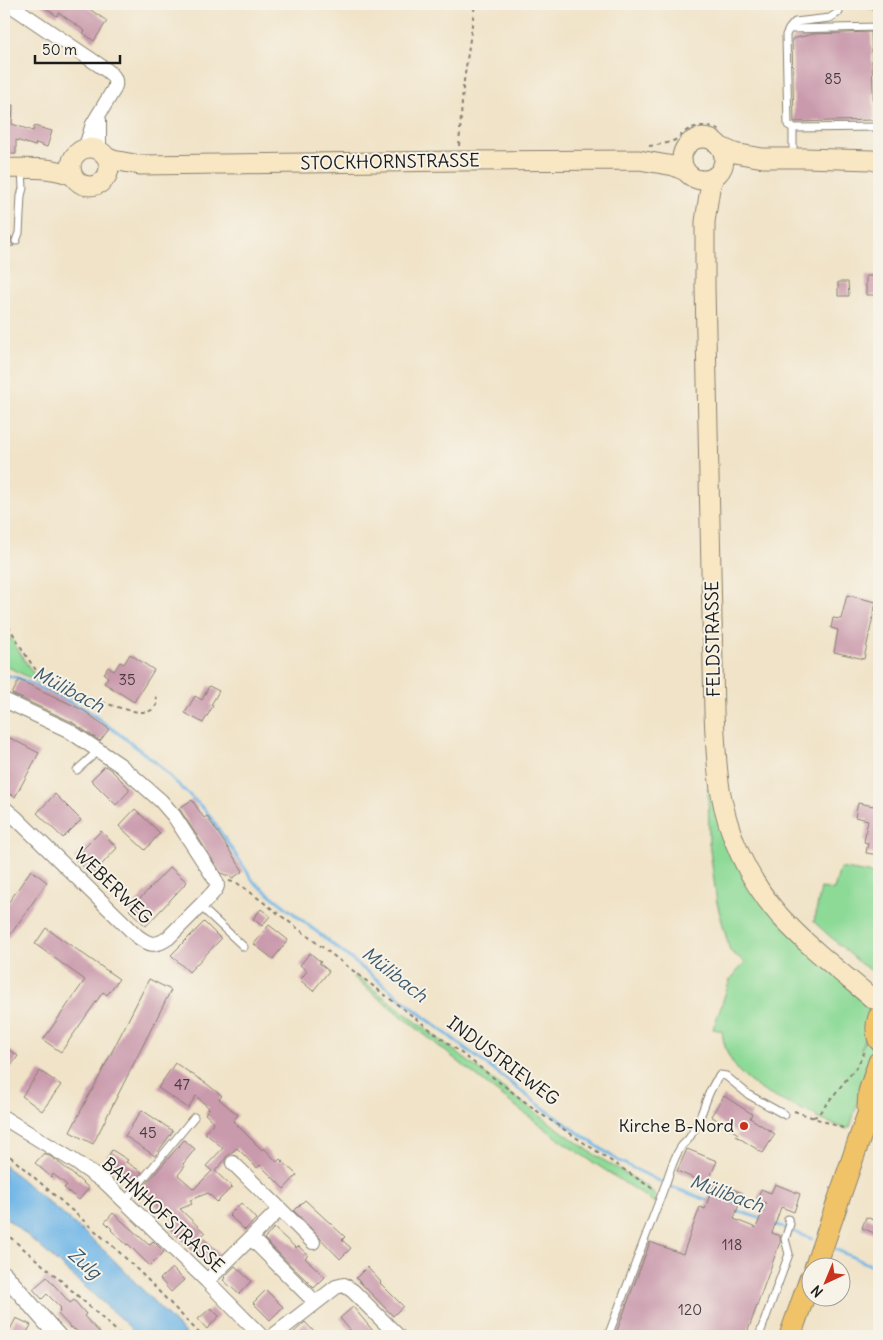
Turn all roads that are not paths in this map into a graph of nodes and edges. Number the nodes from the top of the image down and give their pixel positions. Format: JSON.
{"nodes":[{"id":1,"x":8,"y":4,"type":"edge"},
{"id":2,"x":839,"y":4,"type":"edge"},
{"id":3,"x":869,"y":4,"type":"edge"},
{"id":4,"x":879,"y":5,"type":"edge"},
{"id":5,"x":879,"y":27,"type":"edge"},
{"id":6,"x":789,"y":29,"type":"junction"},
{"id":7,"x":879,"y":127,"type":"edge"},
{"id":8,"x":793,"y":128,"type":"junction"},
{"id":9,"x":721,"y":147,"type":"junction"},
{"id":10,"x":686,"y":148,"type":"junction"},
{"id":11,"x":763,"y":158,"type":"junction"},
{"id":12,"x":793,"y":158,"type":"junction"},
{"id":13,"x":639,"y":160,"type":"junction"},
{"id":14,"x":877,"y":160,"type":"edge"},
{"id":15,"x":90,"y":161,"type":"junction"},
{"id":16,"x":20,"y":168,"type":"edge"},
{"id":17,"x":718,"y":173,"type":"junction"},
{"id":18,"x":689,"y":174,"type":"junction"},
{"id":19,"x":705,"y":222,"type":"junction"},
{"id":20,"x":16,"y":241,"type":"dead end"},
{"id":21,"x":5,"y":703,"type":"edge"},
{"id":22,"x":99,"y":750,"type":"junction"},
{"id":23,"x":77,"y":770,"type":"dead end"},
{"id":24,"x":4,"y":808,"type":"edge"},
{"id":25,"x":200,"y":906,"type":"junction"},
{"id":26,"x":244,"y":947,"type":"dead end"},
{"id":27,"x":876,"y":1008,"type":"edge"},
{"id":28,"x":873,"y":1041,"type":"edge"},
{"id":29,"x":879,"y":1062,"type":"edge"},
{"id":30,"x":879,"y":1094,"type":"edge"},
{"id":31,"x":787,"y":1112,"type":"road end"},
{"id":32,"x":194,"y":1117,"type":"dead end"},
{"id":33,"x":867,"y":1117,"type":"junction"},
{"id":34,"x":4,"y":1118,"type":"edge"},
{"id":35,"x":232,"y":1162,"type":"dead end"},
{"id":36,"x":125,"y":1201,"type":"junction"},
{"id":37,"x":280,"y":1209,"type":"junction"},
{"id":38,"x":789,"y":1222,"type":"dead end"},
{"id":39,"x":251,"y":1238,"type":"junction"},
{"id":40,"x":313,"y":1242,"type":"dead end"},
{"id":41,"x":818,"y":1258,"type":"edge"},
{"id":42,"x":4,"y":1274,"type":"edge"},
{"id":43,"x":207,"y":1281,"type":"junction"},
{"id":44,"x":309,"y":1296,"type":"dead end"},
{"id":45,"x":800,"y":1308,"type":"edge"},
{"id":46,"x":58,"y":1336,"type":"edge"},
{"id":47,"x":261,"y":1336,"type":"edge"},
{"id":48,"x":273,"y":1336,"type":"edge"},
{"id":49,"x":398,"y":1336,"type":"edge"},
{"id":50,"x":608,"y":1336,"type":"edge"},
{"id":51,"x":759,"y":1336,"type":"edge"},
{"id":52,"x":790,"y":1336,"type":"edge"}],
"edges":[{"from":1,"to":15,"type":"street"},
{"from":2,"to":6,"type":"lane"},
{"from":3,"to":4,"type":"lane"},
{"from":5,"to":6,"type":"lane"},
{"from":6,"to":8,"type":"lane"},
{"from":7,"to":8,"type":"lane"},
{"from":8,"to":12,"type":"lane"},
{"from":9,"to":10,"type":"main road"},
{"from":9,"to":11,"type":"main road"},
{"from":9,"to":17,"type":"main road"},
{"from":10,"to":13,"type":"main road","name":"STOCKHORNSTRASSE"},
{"from":10,"to":18,"type":"main road"},
{"from":11,"to":12,"type":"main road"},
{"from":11,"to":17,"type":"main road"},
{"from":12,"to":14,"type":"main road"},
{"from":13,"to":15,"type":"main road","name":"STOCKHORNSTRASSE"},
{"from":13,"to":18,"type":"main road","name":"STOCKHORNSTRASSE"},
{"from":15,"to":16,"type":"main road","name":"STOCKHORNSTRASSE"},
{"from":16,"to":20,"type":"lane"},
{"from":17,"to":18,"type":"main road"},
{"from":17,"to":19,"type":"main road","name":"FELDSTRASSE"},
{"from":18,"to":19,"type":"main road","name":"FELDSTRASSE"},
{"from":19,"to":27,"type":"main road","name":"FELDSTRASSE"},
{"from":21,"to":22,"type":"street"},
{"from":22,"to":23,"type":"lane"},
{"from":22,"to":25,"type":"street","name":"WEBERWEG"},
{"from":24,"to":25,"type":"street","name":"WEBERWEG"},
{"from":25,"to":26,"type":"lane"},
{"from":27,"to":28,"type":"main road"},
{"from":29,"to":33,"type":"main road"},
{"from":30,"to":33,"type":"main road"},
{"from":31,"to":50,"type":"lane"},
{"from":32,"to":36,"type":"lane"},
{"from":33,"to":41,"type":"main road"},
{"from":34,"to":36,"type":"street","name":"BAHNHOFSTRASSE"},
{"from":35,"to":37,"type":"street"},
{"from":36,"to":43,"type":"street","name":"BAHNHOFSTRASSE"},
{"from":37,"to":39,"type":"street"},
{"from":37,"to":40,"type":"street"},
{"from":38,"to":51,"type":"lane"},
{"from":39,"to":43,"type":"street"},
{"from":39,"to":44,"type":"street"},
{"from":42,"to":46,"type":"street"},
{"from":43,"to":47,"type":"street","name":"BAHNHOFSTRASSE"},
{"from":45,"to":52,"type":"main road"},
{"from":48,"to":49,"type":"street"}]}
